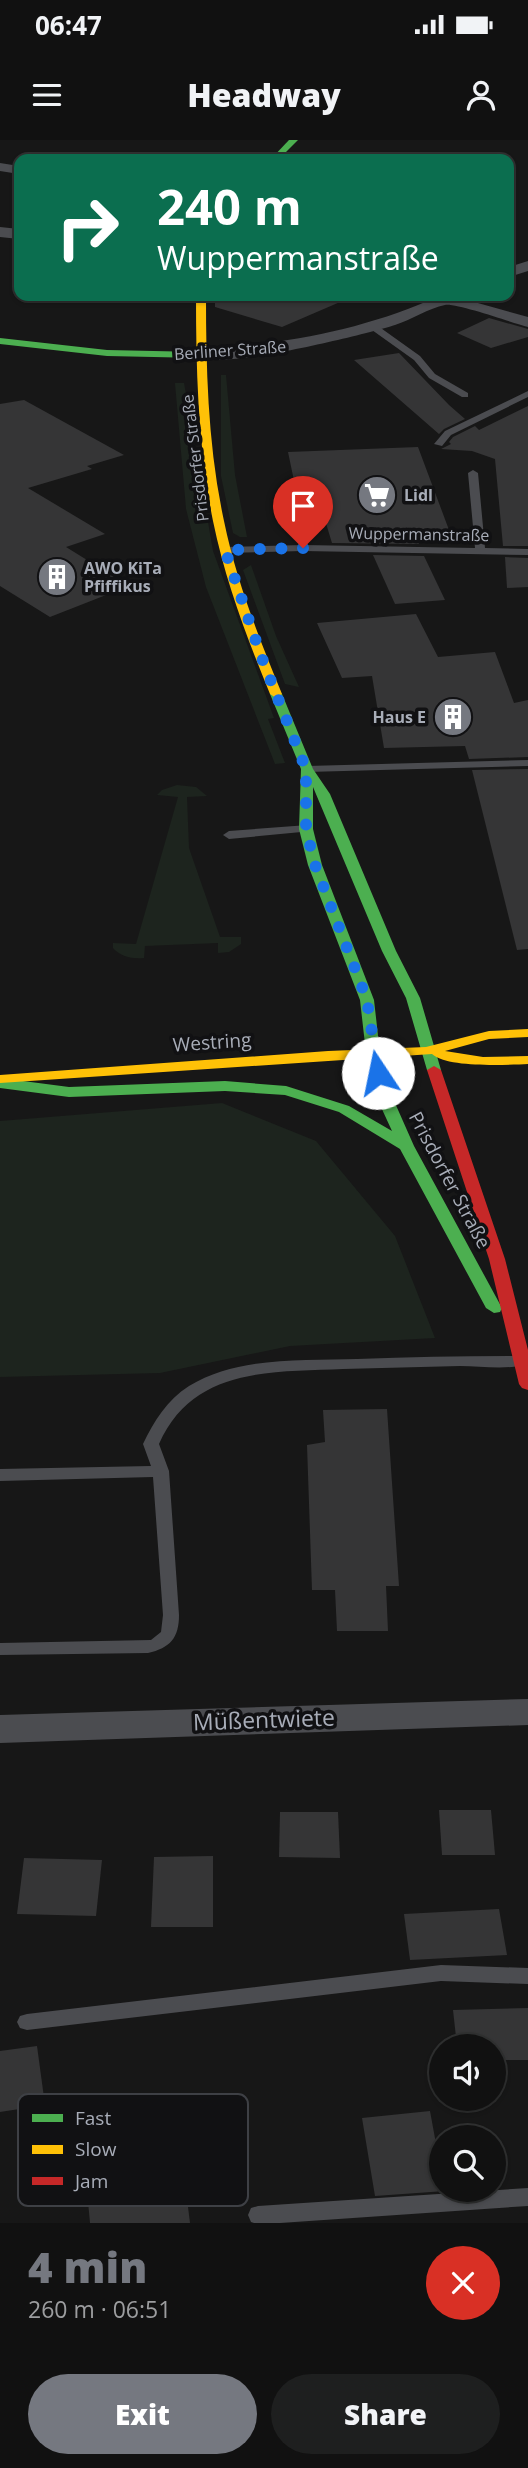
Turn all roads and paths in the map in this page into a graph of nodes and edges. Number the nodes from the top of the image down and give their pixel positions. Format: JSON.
{"nodes":[{"id":1,"x":295,"y":140,"type":"edge"},
{"id":2,"x":280,"y":154,"type":"edge"},
{"id":3,"x":201,"y":301,"type":"edge"},
{"id":4,"x":435,"y":301,"type":"edge"},
{"id":5,"x":457,"y":301,"type":"edge"},
{"id":6,"x":528,"y":322,"type":"edge"},
{"id":7,"x":375,"y":328,"type":"junction"},
{"id":8,"x":0,"y":341,"type":"edge"},
{"id":9,"x":200,"y":355,"type":"junction"},
{"id":10,"x":528,"y":394,"type":"edge"},
{"id":11,"x":465,"y":395,"type":"dead end"},
{"id":12,"x":439,"y":444,"type":"dead end"},
{"id":13,"x":473,"y":472,"type":"dead end"},
{"id":14,"x":225,"y":550,"type":"junction"},
{"id":15,"x":480,"y":551,"type":"junction"},
{"id":16,"x":528,"y":552,"type":"edge"},
{"id":17,"x":528,"y":763,"type":"edge"},
{"id":18,"x":306,"y":769,"type":"junction"},
{"id":19,"x":322,"y":828,"type":"junction"},
{"id":20,"x":229,"y":835,"type":"dead end"},
{"id":21,"x":528,"y":1033,"type":"edge"},
{"id":22,"x":426,"y":1051,"type":"junction"},
{"id":23,"x":373,"y":1053,"type":"junction"},
{"id":24,"x":528,"y":1060,"type":"edge"},
{"id":25,"x":0,"y":1081,"type":"edge"},
{"id":26,"x":406,"y":1146,"type":"junction"},
{"id":27,"x":523,"y":1360,"type":"junction"},
{"id":28,"x":528,"y":1384,"type":"edge"},
{"id":29,"x":161,"y":1471,"type":"junction"},
{"id":30,"x":0,"y":1475,"type":"edge"},
{"id":31,"x":0,"y":1649,"type":"edge"},
{"id":32,"x":528,"y":1712,"type":"edge"},
{"id":33,"x":0,"y":1729,"type":"edge"},
{"id":34,"x":528,"y":1976,"type":"edge"},
{"id":35,"x":27,"y":2022,"type":"dead end"},
{"id":36,"x":528,"y":2197,"type":"edge"},
{"id":37,"x":258,"y":2215,"type":"dead end"}],
"edges":[{"from":1,"to":2,"type":"main road"},
{"from":3,"to":9,"type":"main road","name":"Prisdorfer Straße"},
{"from":4,"to":7,"type":"street","name":"Berliner Straße"},
{"from":5,"to":6,"type":"street"},
{"from":7,"to":9,"type":"street","name":"Berliner Straße"},
{"from":7,"to":11,"type":"lane"},
{"from":8,"to":9,"type":"main road","name":"Berliner Straße"},
{"from":9,"to":14,"type":"main road","name":"Prisdorfer Straße"},
{"from":10,"to":12,"type":"lane"},
{"from":13,"to":15,"type":"lane"},
{"from":14,"to":15,"type":"lane","name":"Wuppermanstraße"},
{"from":14,"to":18,"type":"main road","name":"Prisdorfer Straße"},
{"from":15,"to":16,"type":"lane","name":"Wuppermanstraße"},
{"from":17,"to":18,"type":"lane"},
{"from":18,"to":19,"type":"main road","name":"Prisdorfer Straße"},
{"from":18,"to":19,"type":"main road","name":"Prisdorfer Straße"},
{"from":19,"to":20,"type":"lane"},
{"from":19,"to":22,"type":"main road","name":"Prisdorfer Straße"},
{"from":19,"to":23,"type":"main road","name":"Prisdorfer Straße"},
{"from":21,"to":22,"type":"main road","name":"Westring"},
{"from":22,"to":23,"type":"main road","name":"Westring"},
{"from":22,"to":24,"type":"main road","name":"Westring"},
{"from":22,"to":27,"type":"main road","name":"Prisdorfer Straße"},
{"from":23,"to":25,"type":"main road","name":"Westring"},
{"from":23,"to":26,"type":"main road","name":"Prisdorfer Straße"},
{"from":25,"to":26,"type":"main road"},
{"from":26,"to":27,"type":"main road","name":"Prisdorfer Straße"},
{"from":27,"to":28,"type":"main road","name":"Prisdorfer Straße"},
{"from":27,"to":29,"type":"lane"},
{"from":29,"to":30,"type":"lane"},
{"from":29,"to":31,"type":"lane"},
{"from":32,"to":33,"type":"street","name":"Müßentwiete"},
{"from":34,"to":35,"type":"lane"},
{"from":36,"to":37,"type":"lane"}]}
